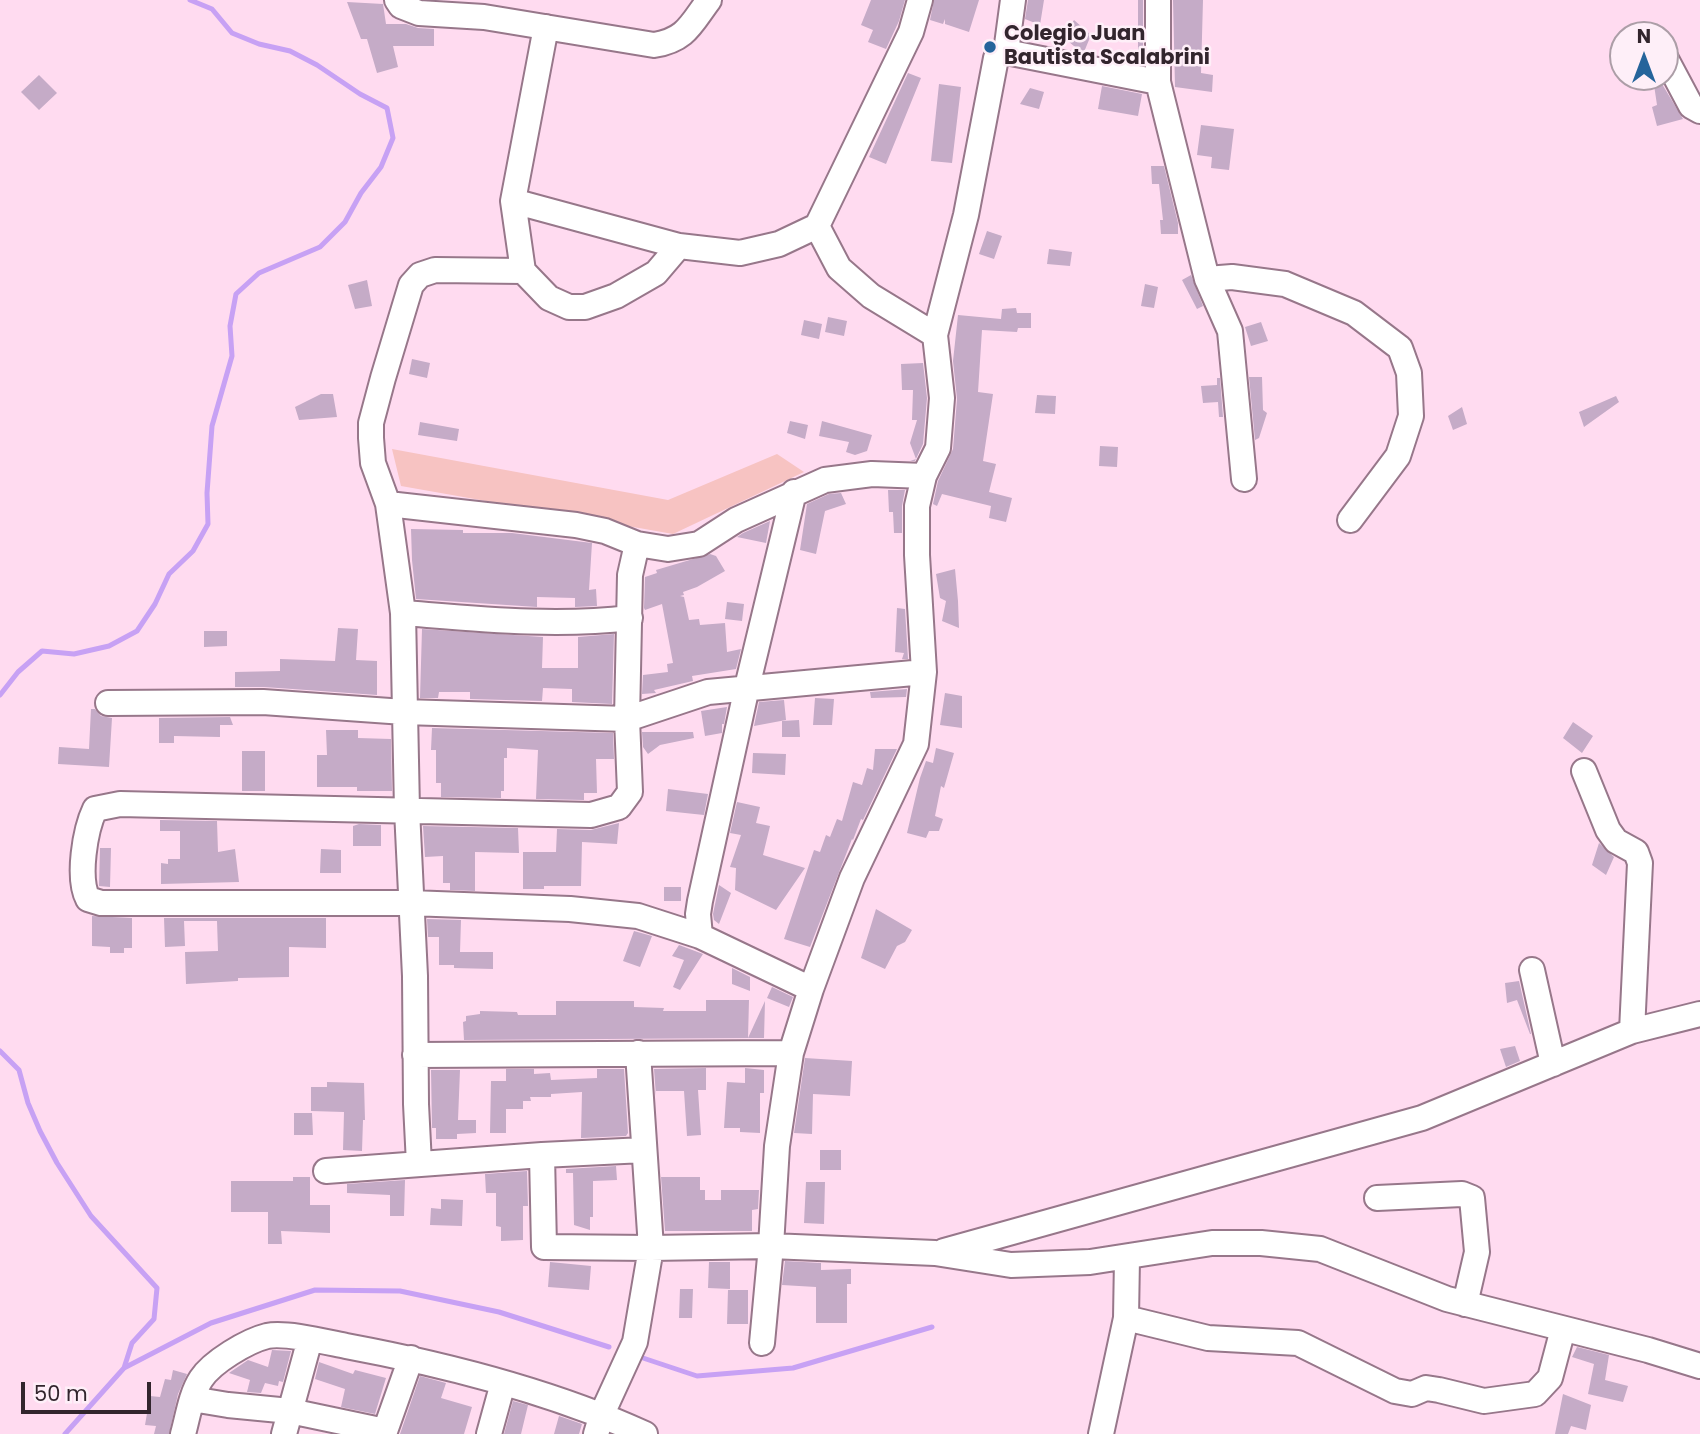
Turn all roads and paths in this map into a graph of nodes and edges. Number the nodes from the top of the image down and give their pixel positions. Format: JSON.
{"nodes":[{"id":1,"x":397,"y":0,"type":"edge"},
{"id":2,"x":709,"y":0,"type":"edge"},
{"id":3,"x":920,"y":0,"type":"edge"},
{"id":4,"x":1013,"y":0,"type":"edge"},
{"id":5,"x":1158,"y":0,"type":"edge"},
{"id":6,"x":482,"y":9,"type":"edge"},
{"id":7,"x":546,"y":27,"type":"junction"},
{"id":8,"x":1006,"y":52,"type":"junction"},
{"id":9,"x":1158,"y":82,"type":"junction"},
{"id":10,"x":1679,"y":83,"type":"edge"},
{"id":11,"x":1700,"y":111,"type":"edge"},
{"id":12,"x":513,"y":201,"type":"junction"},
{"id":13,"x":817,"y":226,"type":"junction"},
{"id":14,"x":679,"y":246,"type":"junction"},
{"id":15,"x":523,"y":271,"type":"junction"},
{"id":16,"x":1207,"y":279,"type":"junction"},
{"id":17,"x":935,"y":335,"type":"junction"},
{"id":18,"x":923,"y":476,"type":"junction"},
{"id":19,"x":1244,"y":479,"type":"dead end"},
{"id":20,"x":794,"y":492,"type":"junction"},
{"id":21,"x":388,"y":504,"type":"junction"},
{"id":22,"x":1350,"y":520,"type":"dead end"},
{"id":23,"x":637,"y":544,"type":"junction"},
{"id":24,"x":403,"y":613,"type":"junction"},
{"id":25,"x":630,"y":618,"type":"junction"},
{"id":26,"x":924,"y":672,"type":"junction"},
{"id":27,"x":747,"y":687,"type":"junction"},
{"id":28,"x":108,"y":703,"type":"dead end"},
{"id":29,"x":404,"y":712,"type":"junction"},
{"id":30,"x":627,"y":719,"type":"junction"},
{"id":31,"x":1584,"y":771,"type":"dead end"},
{"id":32,"x":407,"y":810,"type":"junction"},
{"id":33,"x":410,"y":903,"type":"junction"},
{"id":34,"x":700,"y":936,"type":"junction"},
{"id":35,"x":1532,"y":970,"type":"dead end"},
{"id":36,"x":811,"y":989,"type":"junction"},
{"id":37,"x":1700,"y":1014,"type":"edge"},
{"id":38,"x":1632,"y":1031,"type":"junction"},
{"id":39,"x":638,"y":1053,"type":"junction"},
{"id":40,"x":791,"y":1053,"type":"junction"},
{"id":41,"x":415,"y":1055,"type":"junction"},
{"id":42,"x":1553,"y":1064,"type":"junction"},
{"id":43,"x":644,"y":1150,"type":"junction"},
{"id":44,"x":542,"y":1155,"type":"junction"},
{"id":45,"x":419,"y":1164,"type":"junction"},
{"id":46,"x":326,"y":1171,"type":"dead end"},
{"id":47,"x":1377,"y":1199,"type":"dead end"},
{"id":48,"x":771,"y":1246,"type":"junction"},
{"id":49,"x":651,"y":1248,"type":"junction"},
{"id":50,"x":935,"y":1253,"type":"junction"},
{"id":51,"x":1126,"y":1258,"type":"junction"},
{"id":52,"x":1465,"y":1304,"type":"junction"},
{"id":53,"x":1126,"y":1318,"type":"junction"},
{"id":54,"x":1563,"y":1329,"type":"junction"},
{"id":55,"x":310,"y":1339,"type":"junction"},
{"id":56,"x":762,"y":1343,"type":"dead end"},
{"id":57,"x":411,"y":1358,"type":"junction"},
{"id":58,"x":1700,"y":1366,"type":"edge"},
{"id":59,"x":503,"y":1383,"type":"junction"},
{"id":60,"x":192,"y":1399,"type":"junction"},
{"id":61,"x":287,"y":1422,"type":"edge"},
{"id":62,"x":599,"y":1424,"type":"edge"},
{"id":63,"x":384,"y":1432,"type":"edge"},
{"id":64,"x":183,"y":1434,"type":"edge"},
{"id":65,"x":489,"y":1434,"type":"edge"},
{"id":66,"x":645,"y":1434,"type":"edge"},
{"id":67,"x":1101,"y":1434,"type":"edge"}],
"edges":[{"from":1,"to":6,"type":"street"},
{"from":2,"to":7,"type":"street"},
{"from":3,"to":13,"type":"street"},
{"from":4,"to":8,"type":"street"},
{"from":5,"to":9,"type":"street"},
{"from":6,"to":7,"type":"street"},
{"from":7,"to":12,"type":"street"},
{"from":8,"to":9,"type":"street"},
{"from":8,"to":17,"type":"street"},
{"from":9,"to":16,"type":"street"},
{"from":10,"to":11,"type":"street"},
{"from":12,"to":14,"type":"street"},
{"from":12,"to":15,"type":"street"},
{"from":13,"to":14,"type":"street"},
{"from":13,"to":17,"type":"street"},
{"from":14,"to":15,"type":"street"},
{"from":15,"to":21,"type":"street"},
{"from":16,"to":19,"type":"street"},
{"from":16,"to":22,"type":"street"},
{"from":17,"to":18,"type":"street"},
{"from":18,"to":20,"type":"street"},
{"from":18,"to":26,"type":"street"},
{"from":20,"to":23,"type":"street"},
{"from":20,"to":27,"type":"street"},
{"from":21,"to":23,"type":"street"},
{"from":21,"to":24,"type":"street"},
{"from":23,"to":25,"type":"street"},
{"from":24,"to":25,"type":"street"},
{"from":24,"to":29,"type":"street"},
{"from":25,"to":30,"type":"street"},
{"from":26,"to":27,"type":"street"},
{"from":26,"to":36,"type":"street"},
{"from":27,"to":30,"type":"street"},
{"from":27,"to":34,"type":"street"},
{"from":28,"to":29,"type":"street"},
{"from":29,"to":30,"type":"street"},
{"from":29,"to":32,"type":"street"},
{"from":30,"to":32,"type":"street"},
{"from":31,"to":38,"type":"street"},
{"from":32,"to":33,"type":"street"},
{"from":32,"to":33,"type":"street"},
{"from":33,"to":34,"type":"street"},
{"from":33,"to":41,"type":"street"},
{"from":34,"to":36,"type":"street"},
{"from":35,"to":42,"type":"street"},
{"from":36,"to":40,"type":"street"},
{"from":37,"to":38,"type":"street"},
{"from":38,"to":42,"type":"street"},
{"from":39,"to":40,"type":"street"},
{"from":39,"to":41,"type":"street"},
{"from":39,"to":43,"type":"street"},
{"from":40,"to":48,"type":"street"},
{"from":41,"to":45,"type":"street"},
{"from":42,"to":50,"type":"street"},
{"from":43,"to":44,"type":"street"},
{"from":43,"to":49,"type":"street"},
{"from":44,"to":45,"type":"street"},
{"from":44,"to":49,"type":"street"},
{"from":45,"to":46,"type":"street"},
{"from":47,"to":52,"type":"street"},
{"from":48,"to":49,"type":"street"},
{"from":48,"to":50,"type":"street"},
{"from":48,"to":56,"type":"street"},
{"from":49,"to":62,"type":"street"},
{"from":50,"to":51,"type":"street"},
{"from":51,"to":52,"type":"street"},
{"from":51,"to":53,"type":"street"},
{"from":52,"to":54,"type":"street"},
{"from":53,"to":54,"type":"street"},
{"from":53,"to":67,"type":"street"},
{"from":54,"to":58,"type":"street"},
{"from":55,"to":57,"type":"street"},
{"from":55,"to":60,"type":"street"},
{"from":55,"to":61,"type":"street"},
{"from":57,"to":59,"type":"street"},
{"from":57,"to":63,"type":"street"},
{"from":59,"to":62,"type":"street"},
{"from":59,"to":65,"type":"street"},
{"from":60,"to":61,"type":"street"},
{"from":60,"to":64,"type":"street"},
{"from":61,"to":63,"type":"street"},
{"from":62,"to":66,"type":"street"}]}
